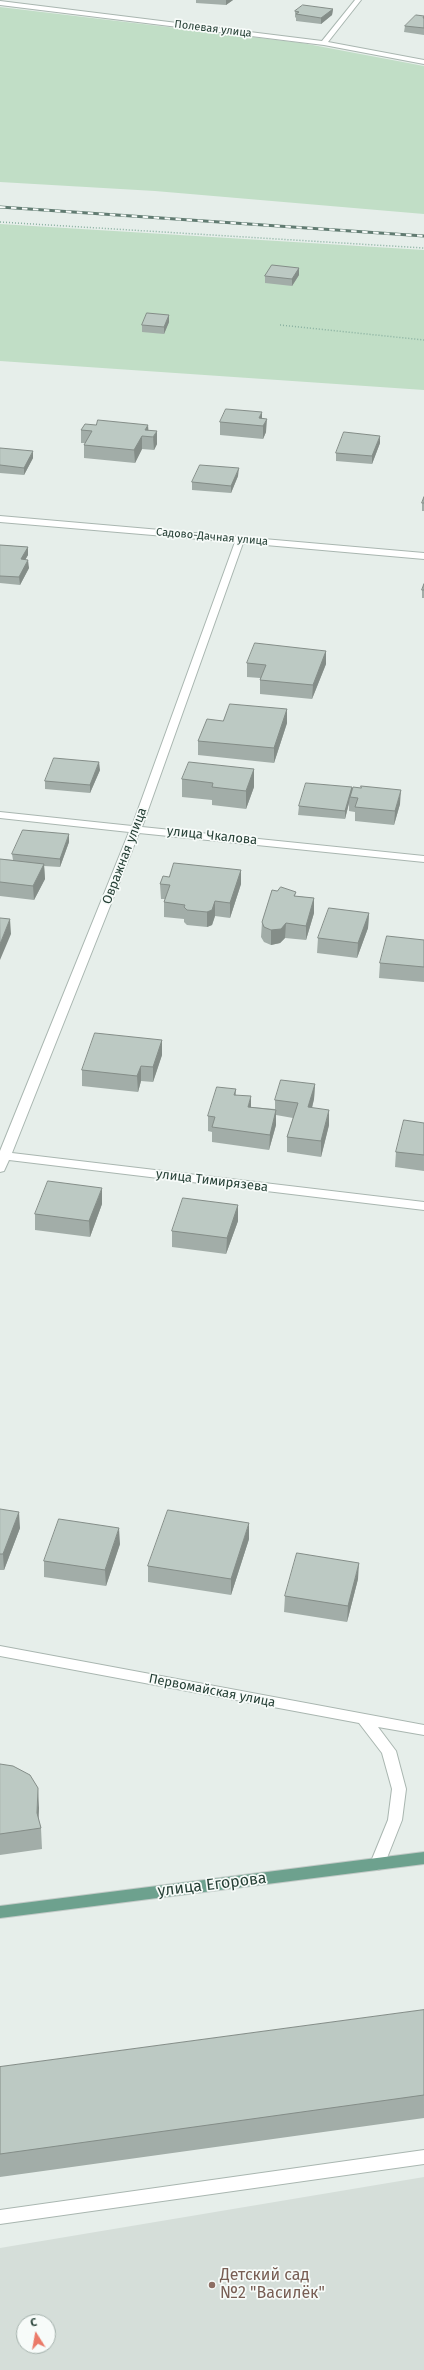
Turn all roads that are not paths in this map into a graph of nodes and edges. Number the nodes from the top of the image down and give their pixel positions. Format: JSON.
{"nodes":[{"id":1,"x":358,"y":0,"type":"edge"},
{"id":2,"x":0,"y":3,"type":"edge"},
{"id":3,"x":324,"y":43,"type":"junction"},
{"id":4,"x":424,"y":62,"type":"edge"},
{"id":5,"x":0,"y":519,"type":"edge"},
{"id":6,"x":240,"y":540,"type":"junction"},
{"id":7,"x":424,"y":556,"type":"edge"},
{"id":8,"x":0,"y":815,"type":"edge"},
{"id":9,"x":136,"y":828,"type":"junction"},
{"id":10,"x":424,"y":859,"type":"edge"},
{"id":11,"x":3,"y":1155,"type":"edge"},
{"id":12,"x":0,"y":1168,"type":"edge"},
{"id":13,"x":424,"y":1206,"type":"edge"},
{"id":14,"x":0,"y":1651,"type":"edge"},
{"id":15,"x":364,"y":1720,"type":"junction"},
{"id":16,"x":424,"y":1730,"type":"edge"},
{"id":17,"x":424,"y":1858,"type":"edge"},
{"id":18,"x":378,"y":1864,"type":"junction"},
{"id":19,"x":0,"y":1912,"type":"edge"},
{"id":20,"x":424,"y":2157,"type":"edge"},
{"id":21,"x":0,"y":2217,"type":"edge"}],
"edges":[{"from":1,"to":3,"type":"street"},
{"from":2,"to":3,"type":"street","name":"Полевая улица"},
{"from":3,"to":4,"type":"street","name":"Полевая улица"},
{"from":5,"to":6,"type":"street","name":"Садово-Дачная улица"},
{"from":6,"to":7,"type":"street","name":"Садово-Дачная улица"},
{"from":6,"to":9,"type":"street","name":"Овражная улица"},
{"from":8,"to":9,"type":"street","name":"улица Чкалова"},
{"from":9,"to":10,"type":"street","name":"улица Чкалова"},
{"from":9,"to":11,"type":"street","name":"Овражная улица"},
{"from":11,"to":12,"type":"street","name":"Овражная улица"},
{"from":11,"to":13,"type":"street","name":"улица Тимирязева"},
{"from":14,"to":15,"type":"street","name":"Первомайская улица"},
{"from":15,"to":16,"type":"street","name":"Первомайская улица"},
{"from":15,"to":18,"type":"street"},
{"from":17,"to":18,"type":"main road","name":"улица Егорова"},
{"from":18,"to":19,"type":"main road","name":"улица Егорова"},
{"from":20,"to":21,"type":"street"}]}
